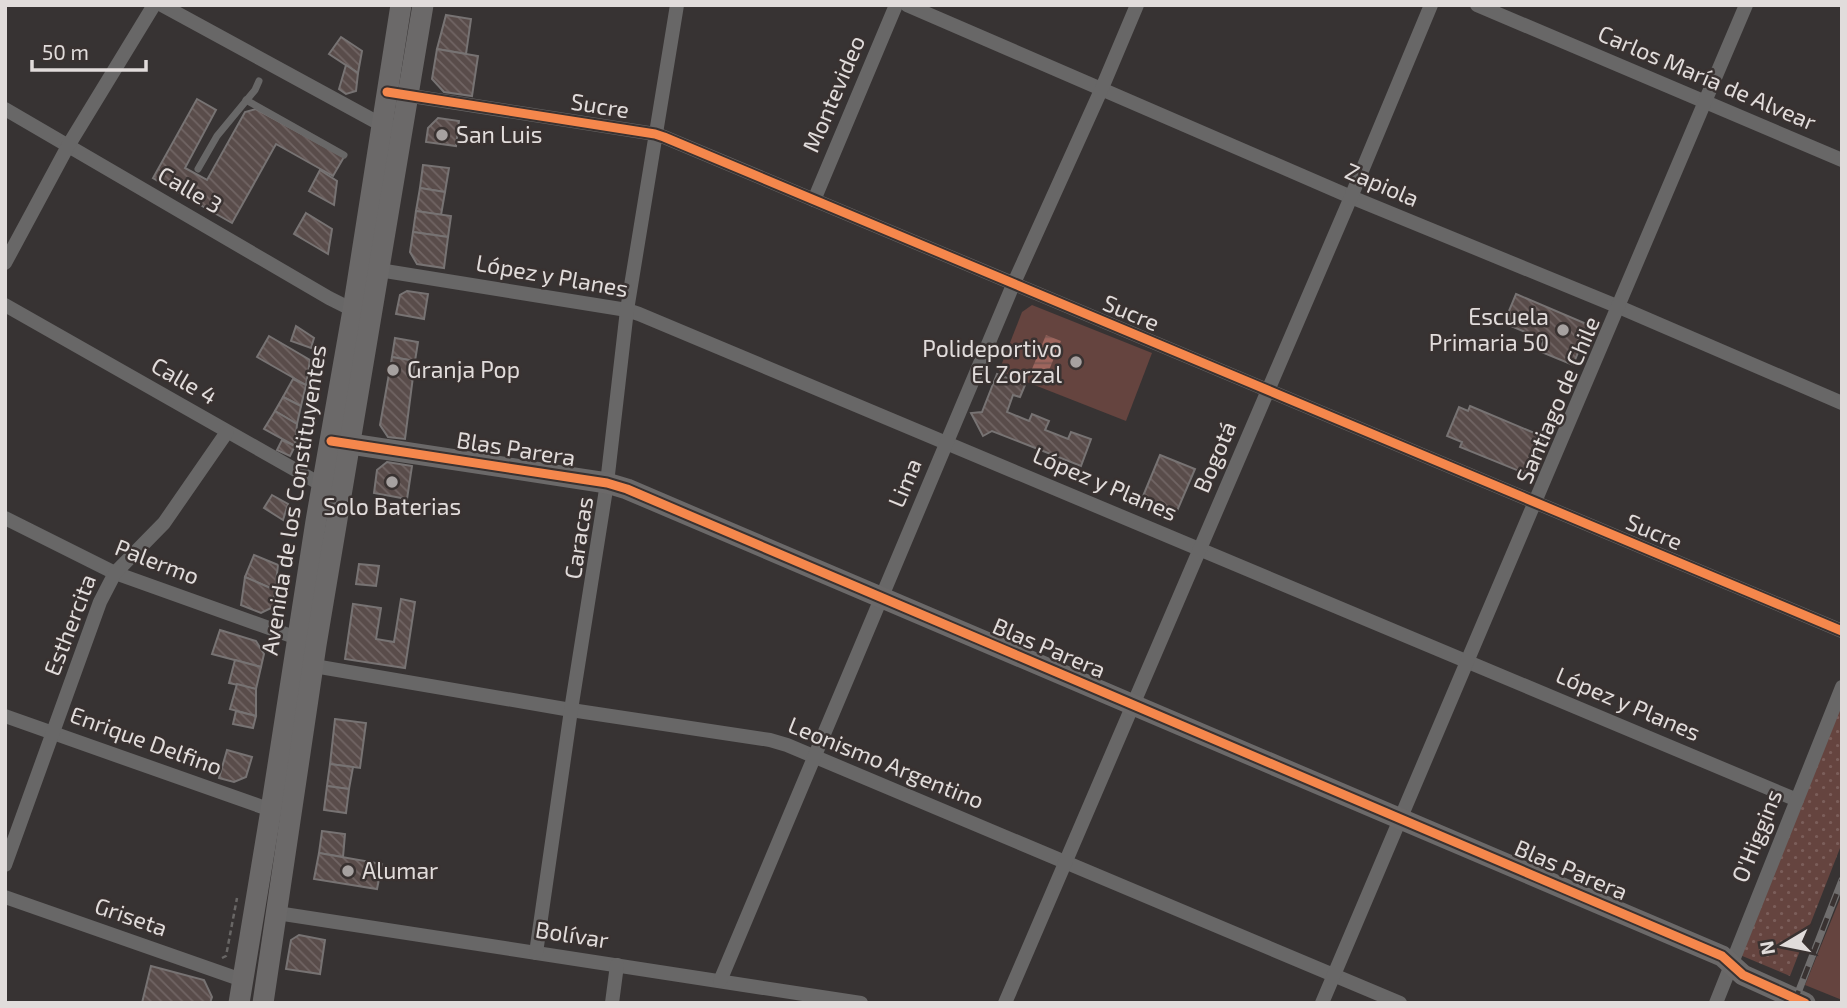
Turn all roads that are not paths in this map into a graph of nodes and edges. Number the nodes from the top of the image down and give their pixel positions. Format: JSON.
{"nodes":[{"id":1,"x":154,"y":5,"type":"edge"},
{"id":2,"x":162,"y":5,"type":"edge"},
{"id":3,"x":401,"y":5,"type":"edge"},
{"id":4,"x":423,"y":5,"type":"edge"},
{"id":5,"x":677,"y":5,"type":"edge"},
{"id":6,"x":896,"y":5,"type":"edge"},
{"id":7,"x":907,"y":5,"type":"edge"},
{"id":8,"x":1137,"y":5,"type":"edge"},
{"id":9,"x":1431,"y":5,"type":"edge"},
{"id":10,"x":1477,"y":5,"type":"edge"},
{"id":11,"x":1746,"y":5,"type":"edge"},
{"id":12,"x":259,"y":81,"type":"dead end"},
{"id":13,"x":1102,"y":88,"type":"junction"},
{"id":14,"x":398,"y":94,"type":"junction"},
{"id":15,"x":246,"y":100,"type":"junction"},
{"id":16,"x":1705,"y":102,"type":"junction"},
{"id":17,"x":5,"y":109,"type":"edge"},
{"id":18,"x":392,"y":127,"type":"junction"},
{"id":19,"x":655,"y":134,"type":"junction"},
{"id":20,"x":68,"y":146,"type":"junction"},
{"id":21,"x":344,"y":155,"type":"dead end"},
{"id":22,"x":1842,"y":160,"type":"edge"},
{"id":23,"x":198,"y":169,"type":"dead end"},
{"id":24,"x":1352,"y":197,"type":"junction"},
{"id":25,"x":814,"y":200,"type":"junction"},
{"id":26,"x":5,"y":263,"type":"edge"},
{"id":27,"x":379,"y":270,"type":"junction"},
{"id":28,"x":1013,"y":285,"type":"junction"},
{"id":29,"x":5,"y":305,"type":"edge"},
{"id":30,"x":1619,"y":307,"type":"junction"},
{"id":31,"x":353,"y":310,"type":"junction"},
{"id":32,"x":627,"y":310,"type":"junction"},
{"id":33,"x":1268,"y":391,"type":"junction"},
{"id":34,"x":1842,"y":403,"type":"edge"},
{"id":35,"x":228,"y":432,"type":"junction"},
{"id":36,"x":341,"y":442,"type":"junction"},
{"id":37,"x":947,"y":442,"type":"junction"},
{"id":38,"x":607,"y":483,"type":"junction"},
{"id":39,"x":332,"y":489,"type":"junction"},
{"id":40,"x":1535,"y":503,"type":"junction"},
{"id":41,"x":5,"y":518,"type":"edge"},
{"id":42,"x":1200,"y":549,"type":"junction"},
{"id":43,"x":115,"y":573,"type":"junction"},
{"id":44,"x":882,"y":598,"type":"junction"},
{"id":45,"x":1842,"y":631,"type":"edge"},
{"id":46,"x":297,"y":638,"type":"junction"},
{"id":47,"x":1468,"y":661,"type":"junction"},
{"id":48,"x":314,"y":664,"type":"junction"},
{"id":49,"x":1842,"y":687,"type":"edge"},
{"id":50,"x":1133,"y":705,"type":"junction"},
{"id":51,"x":570,"y":710,"type":"junction"},
{"id":52,"x":5,"y":716,"type":"edge"},
{"id":53,"x":54,"y":733,"type":"junction"},
{"id":54,"x":815,"y":756,"type":"junction"},
{"id":55,"x":1797,"y":800,"type":"junction"},
{"id":56,"x":271,"y":810,"type":"junction"},
{"id":57,"x":1401,"y":819,"type":"junction"},
{"id":58,"x":1065,"y":862,"type":"junction"},
{"id":59,"x":5,"y":865,"type":"edge"},
{"id":60,"x":5,"y":897,"type":"edge"},
{"id":61,"x":277,"y":913,"type":"junction"},
{"id":62,"x":536,"y":953,"type":"junction"},
{"id":63,"x":1731,"y":963,"type":"junction"},
{"id":64,"x":617,"y":965,"type":"junction"},
{"id":65,"x":1334,"y":975,"type":"junction"},
{"id":66,"x":242,"y":980,"type":"junction"},
{"id":67,"x":720,"y":981,"type":"junction"},
{"id":68,"x":239,"y":1003,"type":"edge"},
{"id":69,"x":263,"y":1003,"type":"edge"},
{"id":70,"x":612,"y":1003,"type":"edge"},
{"id":71,"x":861,"y":1003,"type":"edge"},
{"id":72,"x":1005,"y":1003,"type":"edge"},
{"id":73,"x":1322,"y":1003,"type":"edge"},
{"id":74,"x":1400,"y":1003,"type":"edge"},
{"id":75,"x":1716,"y":1003,"type":"edge"},
{"id":76,"x":1805,"y":1003,"type":"edge"}],
"edges":[{"from":1,"to":20,"type":"street"},
{"from":2,"to":18,"type":"street"},
{"from":3,"to":14,"type":"main road","name":"Avenida de los Constituyentes"},
{"from":4,"to":14,"type":"main road","name":"Avenida de los Constituyentes"},
{"from":5,"to":19,"type":"street","name":"Caracas"},
{"from":6,"to":25,"type":"street","name":"Montevideo"},
{"from":7,"to":13,"type":"street","name":"Zapiola"},
{"from":8,"to":13,"type":"street","name":"Lima"},
{"from":9,"to":24,"type":"street","name":"Bogotá"},
{"from":10,"to":16,"type":"street","name":"Carlos María de Alvear"},
{"from":11,"to":16,"type":"street","name":"Santiago de Chile"},
{"from":12,"to":15,"type":"lane"},
{"from":13,"to":24,"type":"street","name":"Zapiola"},
{"from":13,"to":28,"type":"street","name":"Lima"},
{"from":14,"to":18,"type":"main road","name":"Avenida de los Constituyentes"},
{"from":14,"to":19,"type":"street","name":"Sucre"},
{"from":15,"to":21,"type":"lane"},
{"from":15,"to":23,"type":"lane"},
{"from":16,"to":22,"type":"street","name":"Carlos María de Alvear"},
{"from":16,"to":30,"type":"street","name":"Santiago de Chile"},
{"from":17,"to":20,"type":"street","name":"Calle 3"},
{"from":18,"to":27,"type":"main road","name":"Avenida de los Constituyentes"},
{"from":18,"to":31,"type":"main road","name":"Avenida de los Constituyentes"},
{"from":19,"to":25,"type":"street","name":"Sucre"},
{"from":19,"to":32,"type":"street","name":"Caracas"},
{"from":20,"to":26,"type":"street"},
{"from":20,"to":31,"type":"street","name":"Calle 3"},
{"from":24,"to":30,"type":"street","name":"Zapiola"},
{"from":24,"to":33,"type":"street","name":"Bogotá"},
{"from":25,"to":28,"type":"street","name":"Sucre"},
{"from":27,"to":32,"type":"street","name":"López y Planes"},
{"from":27,"to":36,"type":"main road","name":"Avenida de los Constituyentes"},
{"from":28,"to":33,"type":"street","name":"Sucre"},
{"from":28,"to":37,"type":"street","name":"Lima"},
{"from":29,"to":35,"type":"street","name":"Calle 4"},
{"from":30,"to":34,"type":"street","name":"Zapiola"},
{"from":30,"to":40,"type":"street","name":"Santiago de Chile"},
{"from":31,"to":36,"type":"main road","name":"Avenida de los Constituyentes"},
{"from":32,"to":37,"type":"street","name":"López y Planes"},
{"from":32,"to":38,"type":"street","name":"Caracas"},
{"from":33,"to":40,"type":"street","name":"Sucre"},
{"from":33,"to":42,"type":"street","name":"Bogotá"},
{"from":35,"to":39,"type":"street","name":"Calle 4"},
{"from":35,"to":43,"type":"street","name":"Esthercita"},
{"from":36,"to":38,"type":"main road","name":"Blas Parera"},
{"from":36,"to":39,"type":"main road","name":"Avenida de los Constituyentes"},
{"from":37,"to":42,"type":"street","name":"López y Planes"},
{"from":37,"to":44,"type":"street","name":"Lima"},
{"from":38,"to":44,"type":"main road","name":"Blas Parera"},
{"from":38,"to":51,"type":"street","name":"Caracas"},
{"from":39,"to":46,"type":"main road","name":"Avenida de los Constituyentes"},
{"from":39,"to":48,"type":"main road","name":"Avenida de los Constituyentes"},
{"from":40,"to":45,"type":"street","name":"Sucre"},
{"from":40,"to":47,"type":"street","name":"Santiago de Chile"},
{"from":41,"to":43,"type":"street","name":"Palermo"},
{"from":42,"to":47,"type":"street","name":"López y Planes"},
{"from":42,"to":50,"type":"street","name":"Bogotá"},
{"from":43,"to":46,"type":"street","name":"Palermo"},
{"from":43,"to":53,"type":"street","name":"Esthercita"},
{"from":44,"to":50,"type":"main road","name":"Blas Parera"},
{"from":44,"to":54,"type":"street","name":"Lima"},
{"from":46,"to":48,"type":"street"},
{"from":46,"to":56,"type":"main road","name":"Avenida de los Constituyentes"},
{"from":47,"to":55,"type":"street","name":"López y Planes"},
{"from":47,"to":57,"type":"street","name":"Santiago de Chile"},
{"from":48,"to":51,"type":"street","name":"Leonismo Argentino"},
{"from":48,"to":61,"type":"main road","name":"Avenida de los Constituyentes"},
{"from":49,"to":55,"type":"street","name":"O'Higgins"},
{"from":50,"to":57,"type":"main road","name":"Blas Parera"},
{"from":50,"to":58,"type":"street","name":"Bogotá"},
{"from":51,"to":54,"type":"street","name":"Leonismo Argentino"},
{"from":51,"to":62,"type":"street","name":"Caracas"},
{"from":52,"to":53,"type":"street","name":"Enrique Delfino"},
{"from":53,"to":56,"type":"street","name":"Enrique Delfino"},
{"from":53,"to":59,"type":"street","name":"Esthercita"},
{"from":54,"to":58,"type":"street","name":"Leonismo Argentino"},
{"from":54,"to":67,"type":"street","name":"Lima"},
{"from":55,"to":63,"type":"street","name":"O'Higgins"},
{"from":56,"to":66,"type":"main road","name":"Avenida de los Constituyentes"},
{"from":57,"to":63,"type":"main road","name":"Blas Parera"},
{"from":57,"to":65,"type":"street","name":"Santiago de Chile"},
{"from":58,"to":65,"type":"street","name":"Leonismo Argentino"},
{"from":58,"to":72,"type":"street","name":"Bogotá"},
{"from":60,"to":66,"type":"street","name":"Griseta"},
{"from":61,"to":62,"type":"street","name":"Bolívar"},
{"from":61,"to":69,"type":"main road","name":"Avenida de los Constituyentes"},
{"from":62,"to":64,"type":"street","name":"Bolívar"},
{"from":63,"to":75,"type":"street","name":"O'Higgins"},
{"from":63,"to":76,"type":"main road","name":"Blas Parera"},
{"from":64,"to":67,"type":"street","name":"Bolívar"},
{"from":64,"to":70,"type":"street"},
{"from":65,"to":73,"type":"street","name":"Santiago de Chile"},
{"from":65,"to":74,"type":"street","name":"Leonismo Argentino"},
{"from":66,"to":68,"type":"main road","name":"Avenida de los Constituyentes"},
{"from":67,"to":71,"type":"street","name":"Bolívar"}]}
